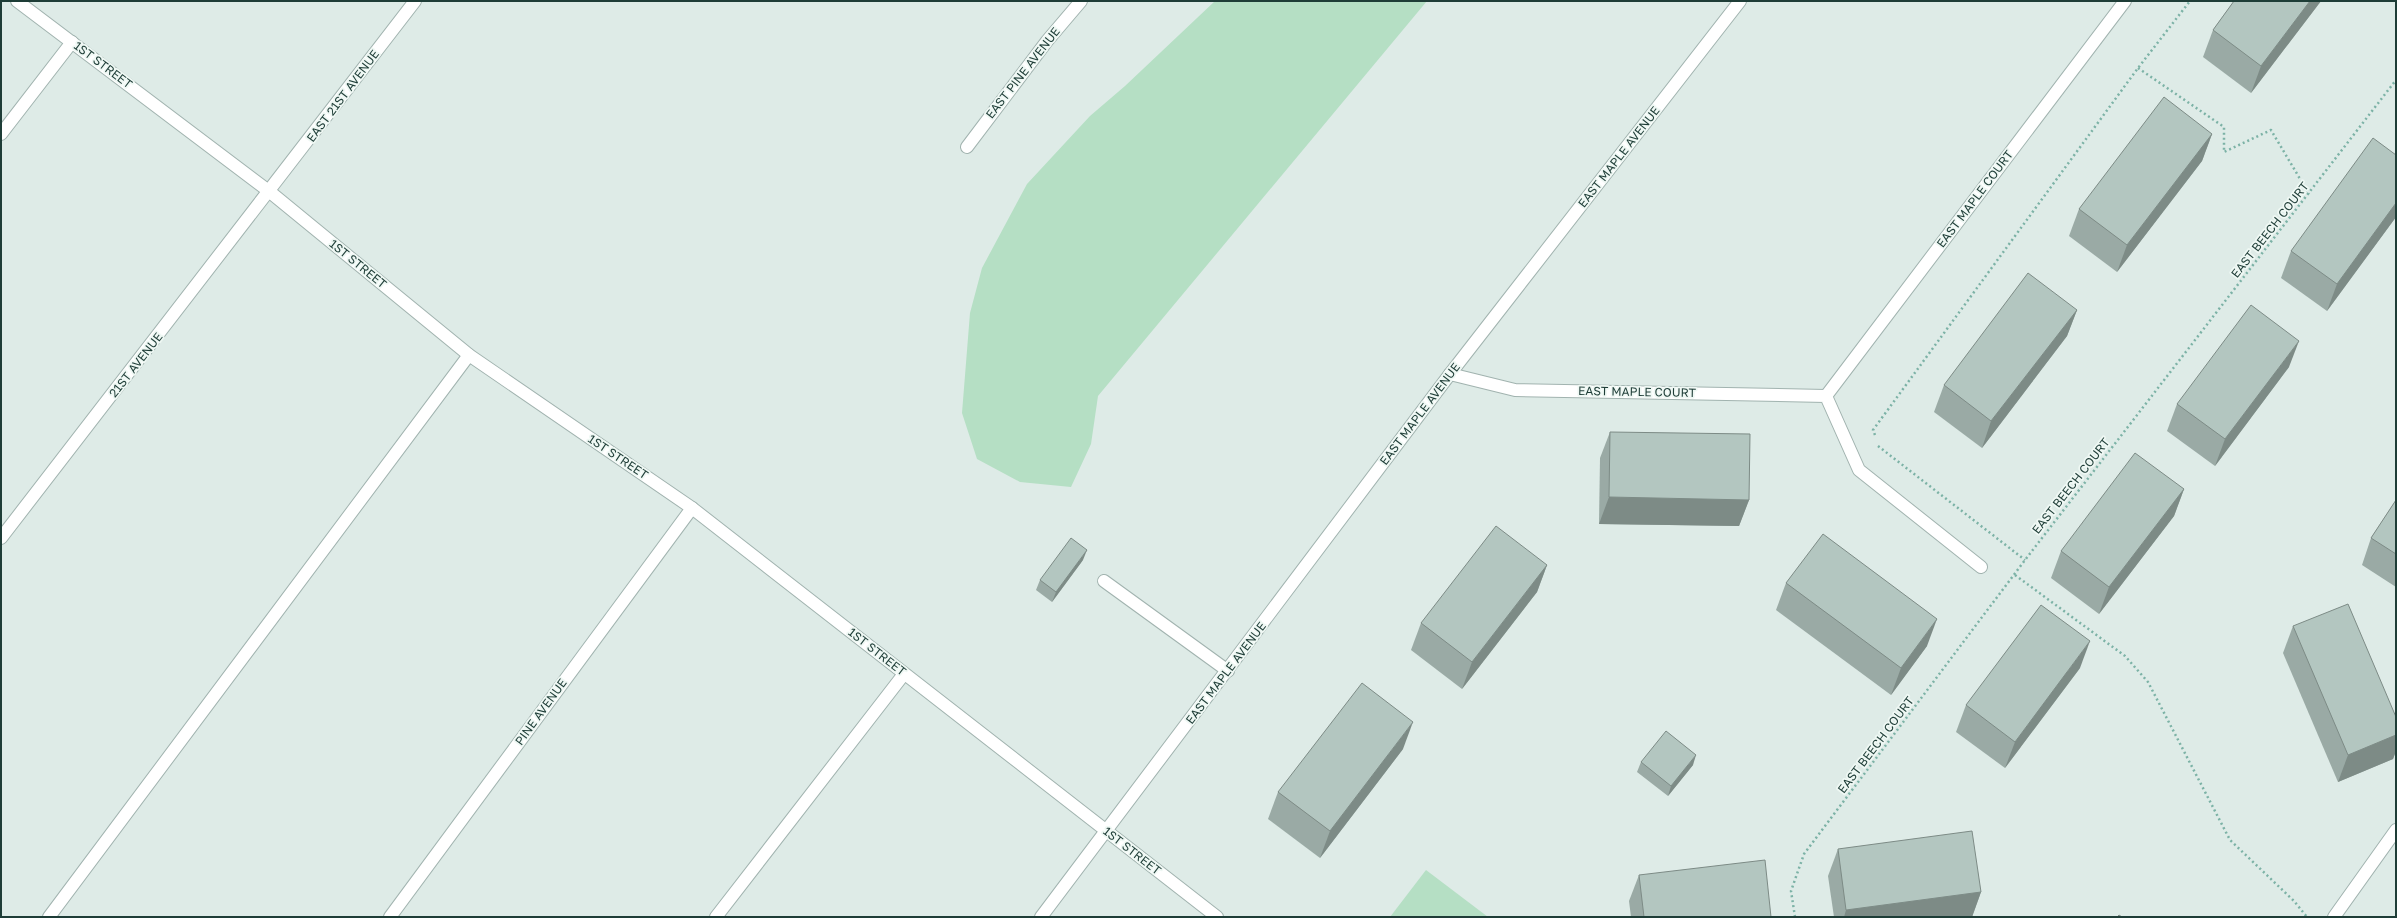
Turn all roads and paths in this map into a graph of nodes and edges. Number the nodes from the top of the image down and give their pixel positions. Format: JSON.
{"nodes":[{"id":1,"x":17,"y":1,"type":"edge"},
{"id":2,"x":415,"y":1,"type":"edge"},
{"id":3,"x":1081,"y":1,"type":"edge"},
{"id":4,"x":1740,"y":1,"type":"edge"},
{"id":5,"x":2125,"y":1,"type":"edge"},
{"id":6,"x":2190,"y":1,"type":"edge"},
{"id":7,"x":72,"y":42,"type":"junction"},
{"id":8,"x":2138,"y":68,"type":"junction"},
{"id":9,"x":2396,"y":80,"type":"edge"},
{"id":10,"x":1,"y":134,"type":"edge"},
{"id":11,"x":967,"y":147,"type":"dead end"},
{"id":12,"x":270,"y":192,"type":"junction"},
{"id":13,"x":2309,"y":194,"type":"junction"},
{"id":14,"x":469,"y":355,"type":"junction"},
{"id":15,"x":1450,"y":374,"type":"junction"},
{"id":16,"x":1826,"y":396,"type":"junction"},
{"id":17,"x":692,"y":508,"type":"junction"},
{"id":18,"x":1,"y":538,"type":"edge"},
{"id":19,"x":2025,"y":560,"type":"junction"},
{"id":20,"x":1981,"y":567,"type":"dead end"},
{"id":21,"x":2015,"y":575,"type":"junction"},
{"id":22,"x":1104,"y":581,"type":"dead end"},
{"id":23,"x":1228,"y":671,"type":"junction"},
{"id":24,"x":904,"y":674,"type":"junction"},
{"id":25,"x":2396,"y":830,"type":"edge"},
{"id":26,"x":1107,"y":832,"type":"junction"},
{"id":27,"x":49,"y":917,"type":"edge"},
{"id":28,"x":390,"y":917,"type":"edge"},
{"id":29,"x":716,"y":917,"type":"edge"},
{"id":30,"x":1041,"y":917,"type":"edge"},
{"id":31,"x":1216,"y":917,"type":"edge"},
{"id":32,"x":1795,"y":917,"type":"edge"},
{"id":33,"x":2307,"y":917,"type":"edge"},
{"id":34,"x":2334,"y":917,"type":"edge"}],
"edges":[{"from":1,"to":7,"type":"street","name":"1ST STREET"},
{"from":2,"to":12,"type":"street","name":"EAST 21ST AVENUE"},
{"from":3,"to":11,"type":"street","name":"EAST PINE AVENUE"},
{"from":4,"to":15,"type":"street","name":"EAST MAPLE AVENUE"},
{"from":5,"to":16,"type":"street","name":"EAST MAPLE COURT"},
{"from":6,"to":8,"type":"path"},
{"from":7,"to":10,"type":"street"},
{"from":7,"to":12,"type":"street","name":"1ST STREET"},
{"from":8,"to":13,"type":"path"},
{"from":8,"to":19,"type":"path"},
{"from":9,"to":13,"type":"path","name":"EAST BEECH COURT"},
{"from":12,"to":14,"type":"street","name":"1ST STREET"},
{"from":12,"to":18,"type":"street","name":"21ST AVENUE"},
{"from":13,"to":19,"type":"path","name":"EAST BEECH COURT"},
{"from":14,"to":17,"type":"street","name":"1ST STREET"},
{"from":14,"to":27,"type":"street"},
{"from":15,"to":16,"type":"street","name":"EAST MAPLE COURT"},
{"from":15,"to":23,"type":"street","name":"EAST MAPLE AVENUE"},
{"from":16,"to":20,"type":"street"},
{"from":17,"to":24,"type":"street","name":"1ST STREET"},
{"from":17,"to":28,"type":"street","name":"PINE AVENUE"},
{"from":19,"to":21,"type":"path","name":"EAST BEECH COURT"},
{"from":21,"to":32,"type":"path","name":"EAST BEECH COURT"},
{"from":21,"to":33,"type":"path"},
{"from":22,"to":23,"type":"street"},
{"from":23,"to":26,"type":"street","name":"EAST MAPLE AVENUE"},
{"from":24,"to":26,"type":"street","name":"1ST STREET"},
{"from":24,"to":29,"type":"street"},
{"from":25,"to":34,"type":"street"},
{"from":26,"to":30,"type":"street","name":"EAST MAPLE AVENUE"},
{"from":26,"to":31,"type":"street","name":"1ST STREET"}]}
